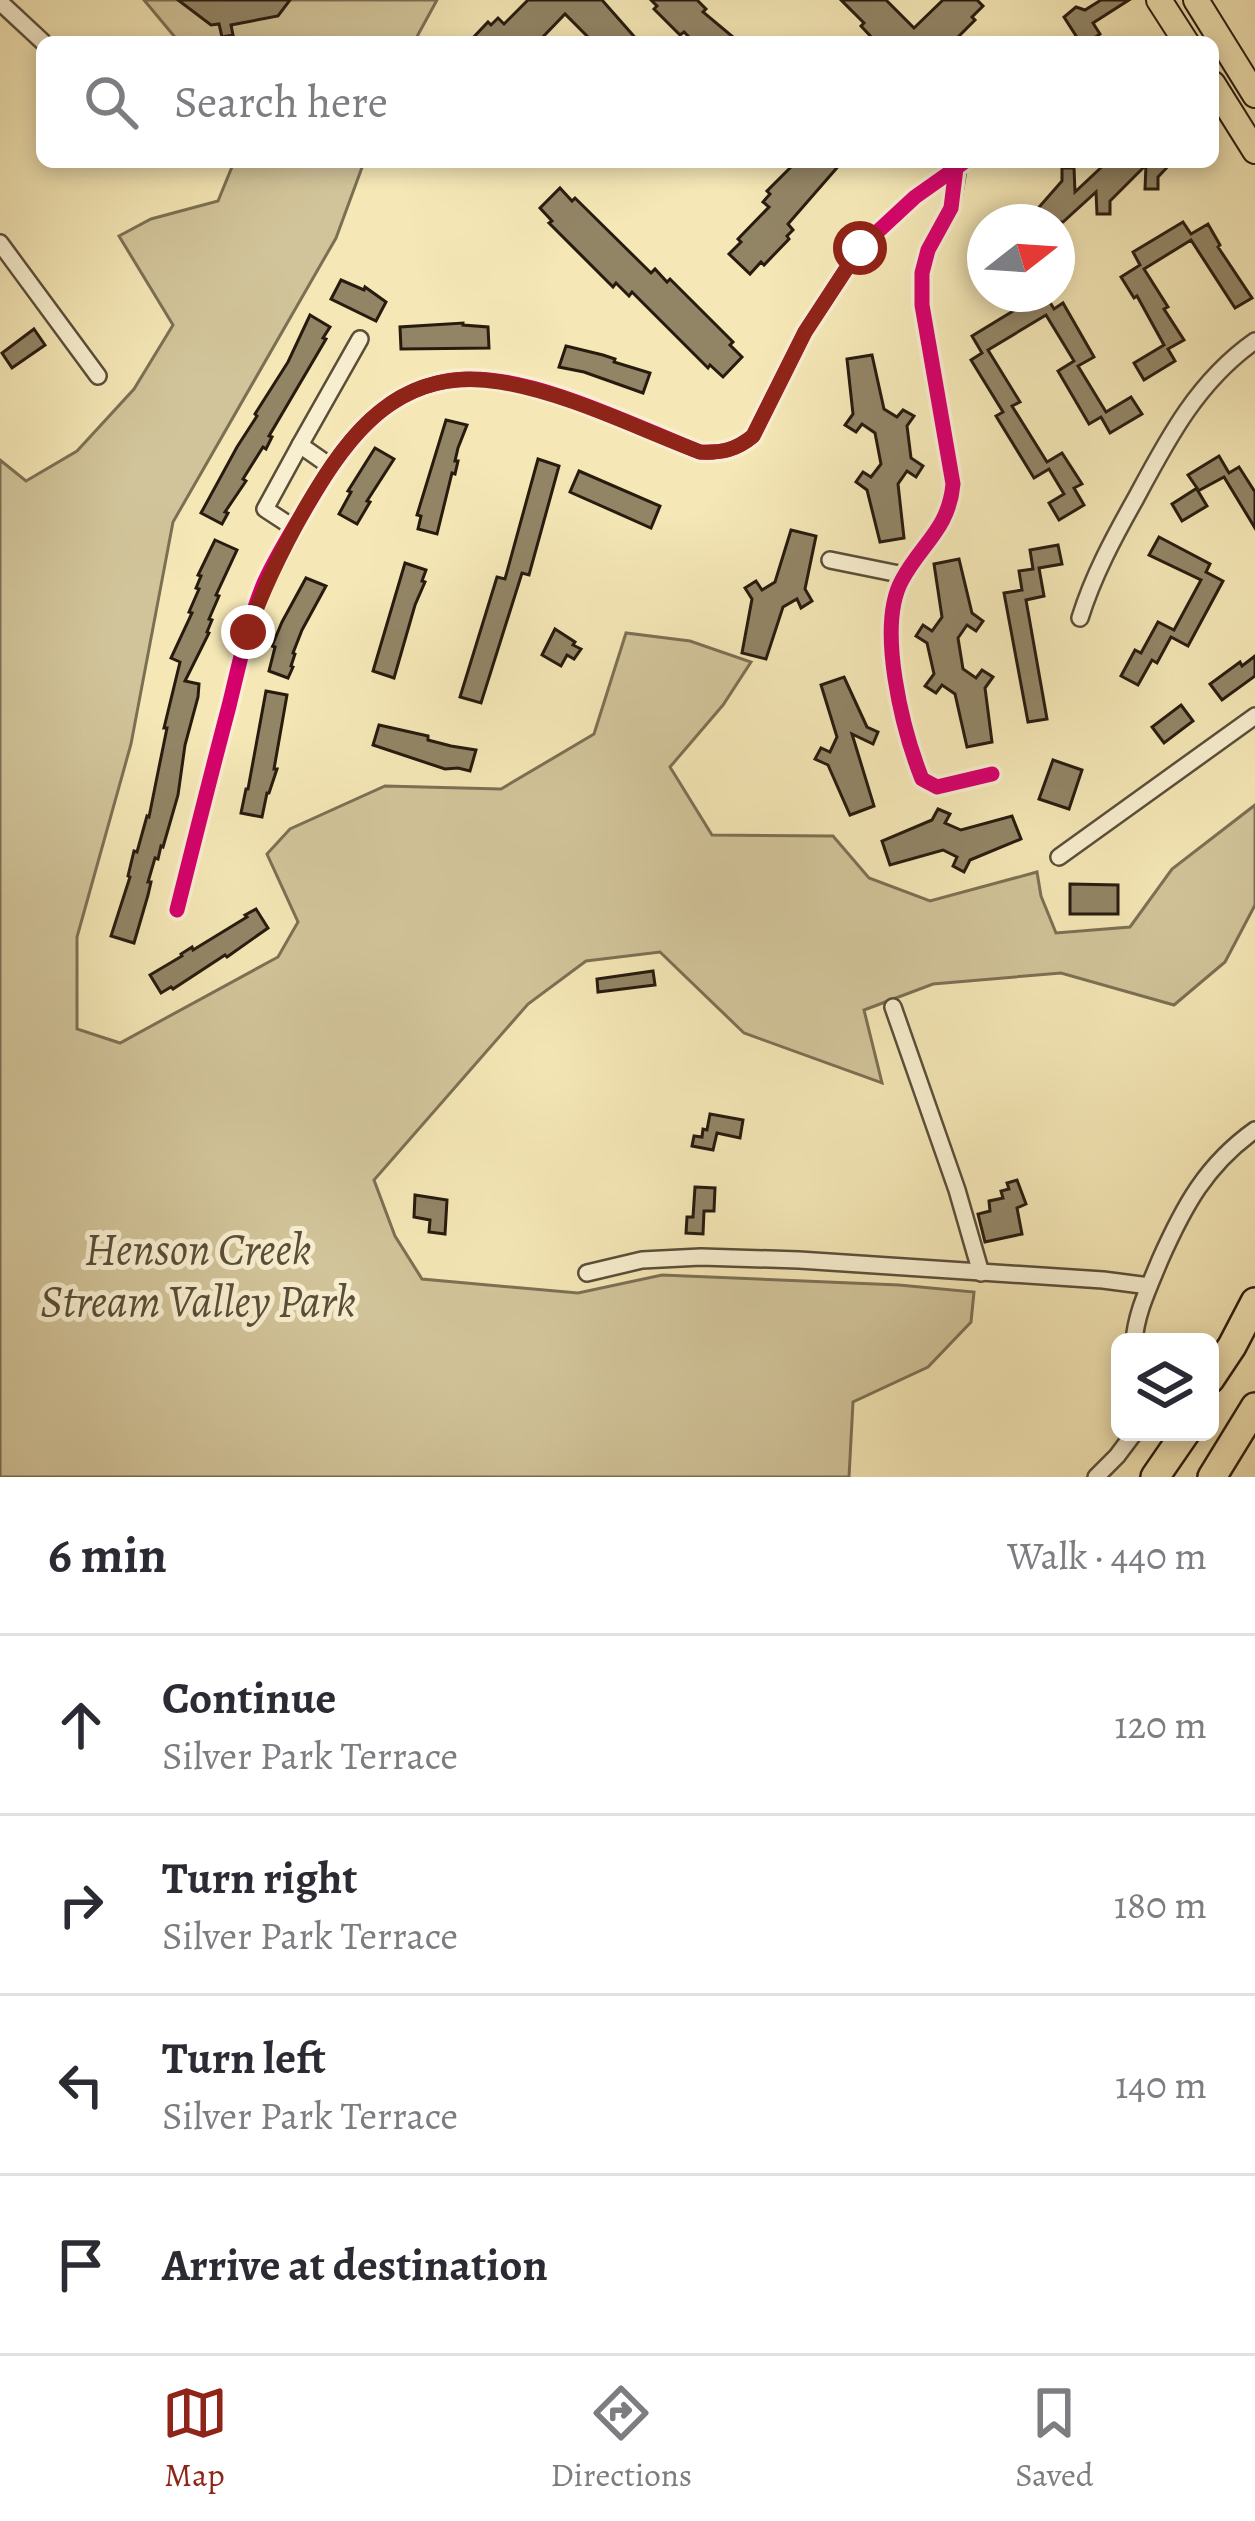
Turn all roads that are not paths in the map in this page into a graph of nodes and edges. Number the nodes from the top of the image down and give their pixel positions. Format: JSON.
{"nodes":[{"id":1,"x":1159,"y":0,"type":"edge"},
{"id":2,"x":1196,"y":0,"type":"edge"},
{"id":3,"x":0,"y":2,"type":"edge"},
{"id":4,"x":37,"y":36,"type":"edge"},
{"id":5,"x":1179,"y":36,"type":"edge"},
{"id":6,"x":1218,"y":36,"type":"edge"},
{"id":7,"x":1219,"y":37,"type":"edge"},
{"id":8,"x":1219,"y":94,"type":"edge"},
{"id":9,"x":1255,"y":95,"type":"edge"},
{"id":10,"x":1255,"y":151,"type":"edge"},
{"id":11,"x":956,"y":168,"type":"edge"},
{"id":12,"x":959,"y":168,"type":"edge"},
{"id":13,"x":0,"y":243,"type":"edge"},
{"id":14,"x":360,"y":339,"type":"dead end"},
{"id":15,"x":1255,"y":341,"type":"edge"},
{"id":16,"x":98,"y":376,"type":"dead end"},
{"id":17,"x":300,"y":445,"type":"junction"},
{"id":18,"x":330,"y":466,"type":"junction"},
{"id":19,"x":295,"y":527,"type":"junction"},
{"id":20,"x":830,"y":560,"type":"dead end"},
{"id":21,"x":904,"y":575,"type":"junction"},
{"id":22,"x":1080,"y":618,"type":"dead end"},
{"id":23,"x":1255,"y":716,"type":"edge"},
{"id":24,"x":992,"y":774,"type":"dead end"},
{"id":25,"x":1059,"y":857,"type":"dead end"},
{"id":26,"x":177,"y":910,"type":"dead end"},
{"id":27,"x":892,"y":1007,"type":"dead end"},
{"id":28,"x":1255,"y":1130,"type":"edge"},
{"id":29,"x":587,"y":1273,"type":"dead end"},
{"id":30,"x":981,"y":1273,"type":"junction"},
{"id":31,"x":1149,"y":1286,"type":"junction"},
{"id":32,"x":1255,"y":1302,"type":"edge"},
{"id":33,"x":1135,"y":1333,"type":"edge"},
{"id":34,"x":1255,"y":1336,"type":"edge"},
{"id":35,"x":1219,"y":1366,"type":"edge"},
{"id":36,"x":1219,"y":1386,"type":"edge"},
{"id":37,"x":1255,"y":1407,"type":"edge"},
{"id":38,"x":1128,"y":1441,"type":"edge"},
{"id":39,"x":1179,"y":1441,"type":"edge"},
{"id":40,"x":1096,"y":1477,"type":"edge"},
{"id":41,"x":1155,"y":1477,"type":"edge"},
{"id":42,"x":1212,"y":1477,"type":"edge"}],
"edges":[{"from":1,"to":5,"type":"main road"},
{"from":2,"to":6,"type":"main road"},
{"from":3,"to":4,"type":"street"},
{"from":7,"to":9,"type":"main road"},
{"from":8,"to":10,"type":"main road"},
{"from":11,"to":18,"type":"street"},
{"from":12,"to":21,"type":"street"},
{"from":13,"to":16,"type":"street"},
{"from":14,"to":17,"type":"street"},
{"from":15,"to":22,"type":"street"},
{"from":17,"to":18,"type":"street"},
{"from":17,"to":19,"type":"street"},
{"from":18,"to":19,"type":"street"},
{"from":19,"to":26,"type":"street"},
{"from":20,"to":21,"type":"street"},
{"from":21,"to":24,"type":"street"},
{"from":23,"to":25,"type":"street"},
{"from":27,"to":30,"type":"street"},
{"from":28,"to":31,"type":"street"},
{"from":29,"to":30,"type":"street"},
{"from":30,"to":31,"type":"street"},
{"from":31,"to":33,"type":"street"},
{"from":32,"to":35,"type":"highway"},
{"from":34,"to":36,"type":"highway"},
{"from":37,"to":42,"type":"highway"},
{"from":38,"to":40,"type":"street"},
{"from":39,"to":41,"type":"highway"}]}
